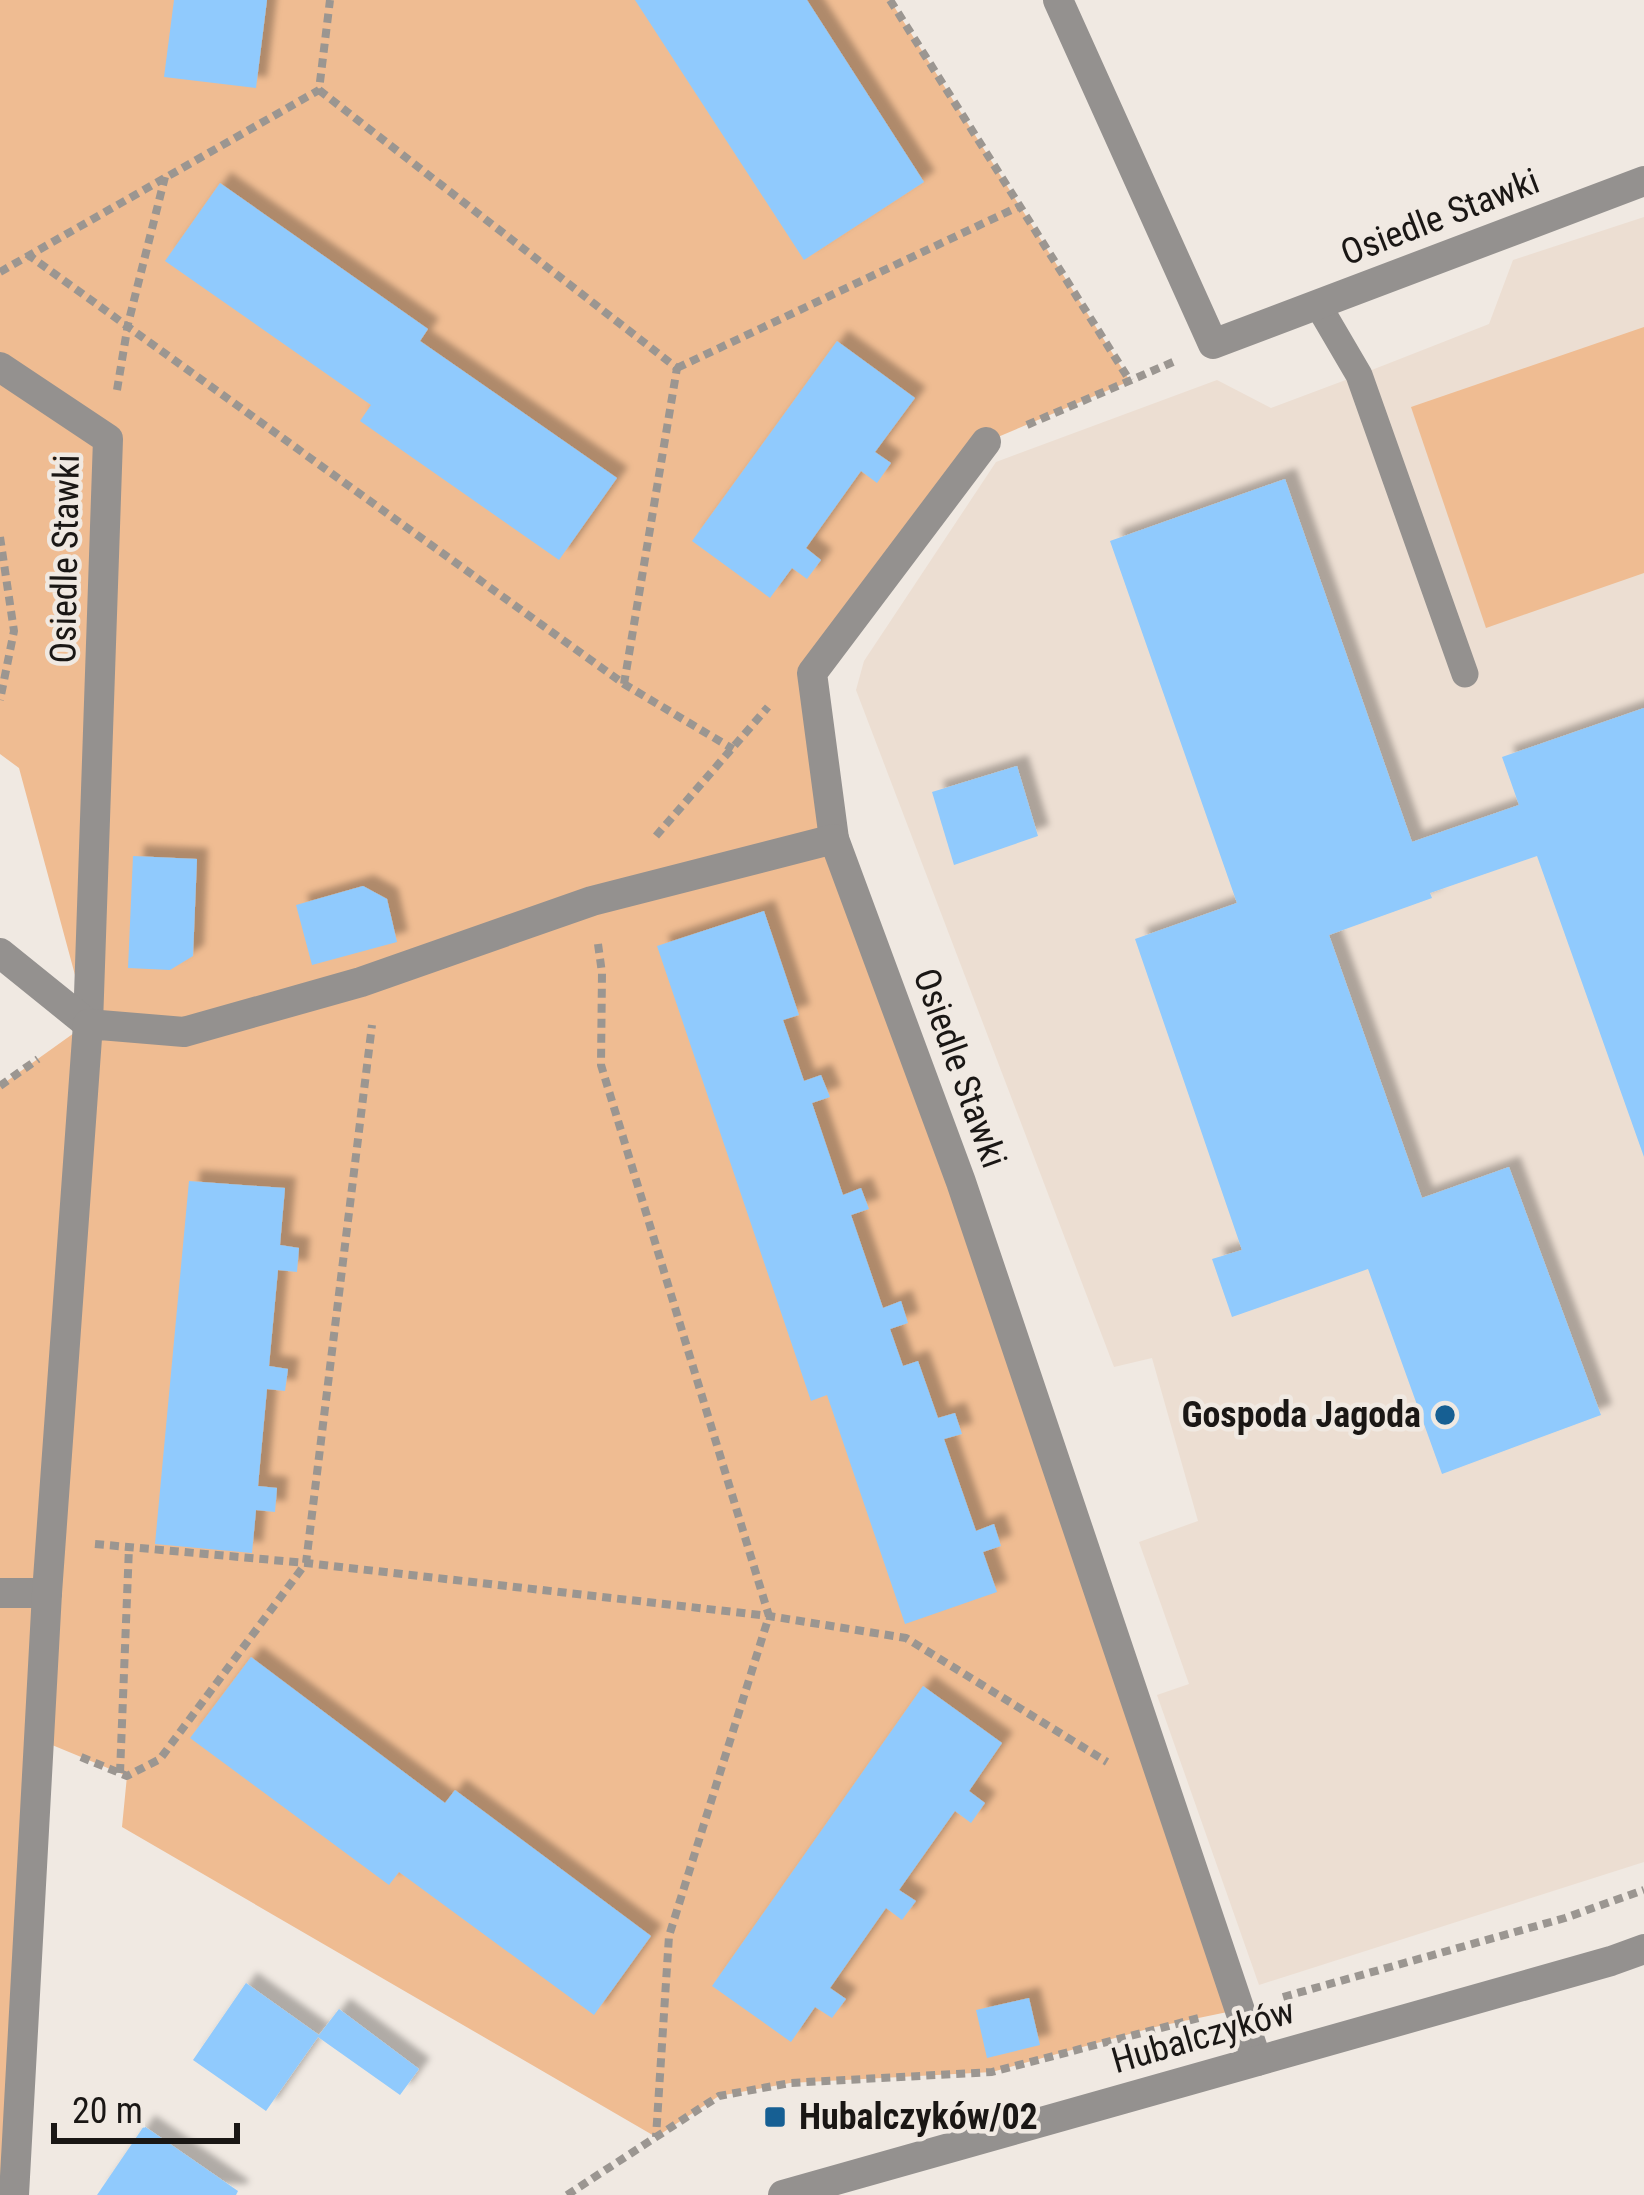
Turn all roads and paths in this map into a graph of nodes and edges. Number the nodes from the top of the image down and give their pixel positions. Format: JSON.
{"nodes":[{"id":1,"x":330,"y":0,"type":"edge"},
{"id":2,"x":890,"y":0,"type":"edge"},
{"id":3,"x":1058,"y":0,"type":"edge"},
{"id":4,"x":319,"y":90,"type":"junction"},
{"id":5,"x":165,"y":176,"type":"junction"},
{"id":6,"x":1644,"y":181,"type":"edge"},
{"id":7,"x":1020,"y":206,"type":"junction"},
{"id":8,"x":27,"y":254,"type":"junction"},
{"id":9,"x":0,"y":272,"type":"edge"},
{"id":10,"x":1318,"y":304,"type":"junction"},
{"id":11,"x":128,"y":324,"type":"junction"},
{"id":12,"x":1213,"y":344,"type":"junction"},
{"id":13,"x":0,"y":367,"type":"edge"},
{"id":14,"x":677,"y":368,"type":"junction"},
{"id":15,"x":1130,"y":381,"type":"junction"},
{"id":16,"x":108,"y":439,"type":"junction"},
{"id":17,"x":986,"y":442,"type":"joint"},
{"id":18,"x":0,"y":537,"type":"edge"},
{"id":19,"x":812,"y":673,"type":"junction"},
{"id":20,"x":1465,"y":674,"type":"dead end"},
{"id":21,"x":624,"y":684,"type":"junction"},
{"id":22,"x":0,"y":700,"type":"edge"},
{"id":23,"x":733,"y":749,"type":"junction"},
{"id":24,"x":834,"y":839,"type":"junction"},
{"id":25,"x":652,"y":841,"type":"dead end"},
{"id":26,"x":592,"y":901,"type":"junction"},
{"id":27,"x":0,"y":952,"type":"edge"},
{"id":28,"x":377,"y":976,"type":"junction"},
{"id":29,"x":88,"y":1024,"type":"junction"},
{"id":30,"x":52,"y":1540,"type":"junction"},
{"id":31,"x":129,"y":1546,"type":"junction"},
{"id":32,"x":306,"y":1563,"type":"junction"},
{"id":33,"x":0,"y":1593,"type":"edge"},
{"id":34,"x":47,"y":1593,"type":"junction"},
{"id":35,"x":769,"y":1616,"type":"junction"},
{"id":36,"x":39,"y":1740,"type":"junction"},
{"id":37,"x":120,"y":1773,"type":"junction"},
{"id":38,"x":1172,"y":1803,"type":"junction"},
{"id":39,"x":1644,"y":1890,"type":"edge"},
{"id":40,"x":1644,"y":1948,"type":"edge"},
{"id":41,"x":1242,"y":2008,"type":"junction"},
{"id":42,"x":1257,"y":2061,"type":"junction"},
{"id":43,"x":656,"y":2137,"type":"junction"},
{"id":44,"x":14,"y":2195,"type":"edge"},
{"id":45,"x":567,"y":2195,"type":"edge"},
{"id":46,"x":783,"y":2195,"type":"edge"}],
"edges":[{"from":1,"to":4,"type":"path"},
{"from":2,"to":7,"type":"path"},
{"from":3,"to":12,"type":"street"},
{"from":4,"to":5,"type":"path"},
{"from":4,"to":14,"type":"path"},
{"from":5,"to":8,"type":"path"},
{"from":5,"to":11,"type":"path"},
{"from":6,"to":10,"type":"street","name":"Osiedle Stawki"},
{"from":7,"to":14,"type":"path"},
{"from":7,"to":15,"type":"path"},
{"from":8,"to":9,"type":"path"},
{"from":8,"to":11,"type":"path"},
{"from":10,"to":12,"type":"street","name":"Osiedle Stawki"},
{"from":10,"to":20,"type":"lane"},
{"from":11,"to":16,"type":"path"},
{"from":11,"to":21,"type":"path"},
{"from":12,"to":15,"type":"path"},
{"from":13,"to":16,"type":"street","name":"Osiedle Stawki"},
{"from":14,"to":21,"type":"path"},
{"from":15,"to":17,"type":"path"},
{"from":16,"to":29,"type":"street","name":"Osiedle Stawki"},
{"from":17,"to":19,"type":"street"},
{"from":18,"to":22,"type":"path"},
{"from":19,"to":23,"type":"path"},
{"from":19,"to":24,"type":"street","name":"Osiedle Stawki"},
{"from":21,"to":23,"type":"path"},
{"from":23,"to":25,"type":"path"},
{"from":24,"to":26,"type":"street"},
{"from":24,"to":38,"type":"street","name":"Osiedle Stawki"},
{"from":26,"to":28,"type":"street"},
{"from":26,"to":35,"type":"path"},
{"from":27,"to":29,"type":"street"},
{"from":28,"to":29,"type":"street"},
{"from":28,"to":32,"type":"path"},
{"from":29,"to":30,"type":"street","name":"Osiedle Stawki"},
{"from":30,"to":31,"type":"path"},
{"from":30,"to":34,"type":"street","name":"Osiedle Stawki"},
{"from":31,"to":32,"type":"path"},
{"from":31,"to":37,"type":"path"},
{"from":32,"to":35,"type":"path"},
{"from":32,"to":37,"type":"path"},
{"from":33,"to":34,"type":"street"},
{"from":34,"to":36,"type":"street","name":"Osiedle Stawki"},
{"from":35,"to":38,"type":"path"},
{"from":35,"to":43,"type":"path"},
{"from":36,"to":37,"type":"path"},
{"from":36,"to":44,"type":"street","name":"Osiedle Stawki"},
{"from":38,"to":41,"type":"street","name":"Osiedle Stawki"},
{"from":39,"to":41,"type":"path"},
{"from":40,"to":42,"type":"street","name":"Hubalczyków"},
{"from":41,"to":42,"type":"street","name":"Osiedle Stawki"},
{"from":41,"to":43,"type":"path"},
{"from":42,"to":46,"type":"street","name":"Hubalczyków"},
{"from":43,"to":45,"type":"path"}]}
